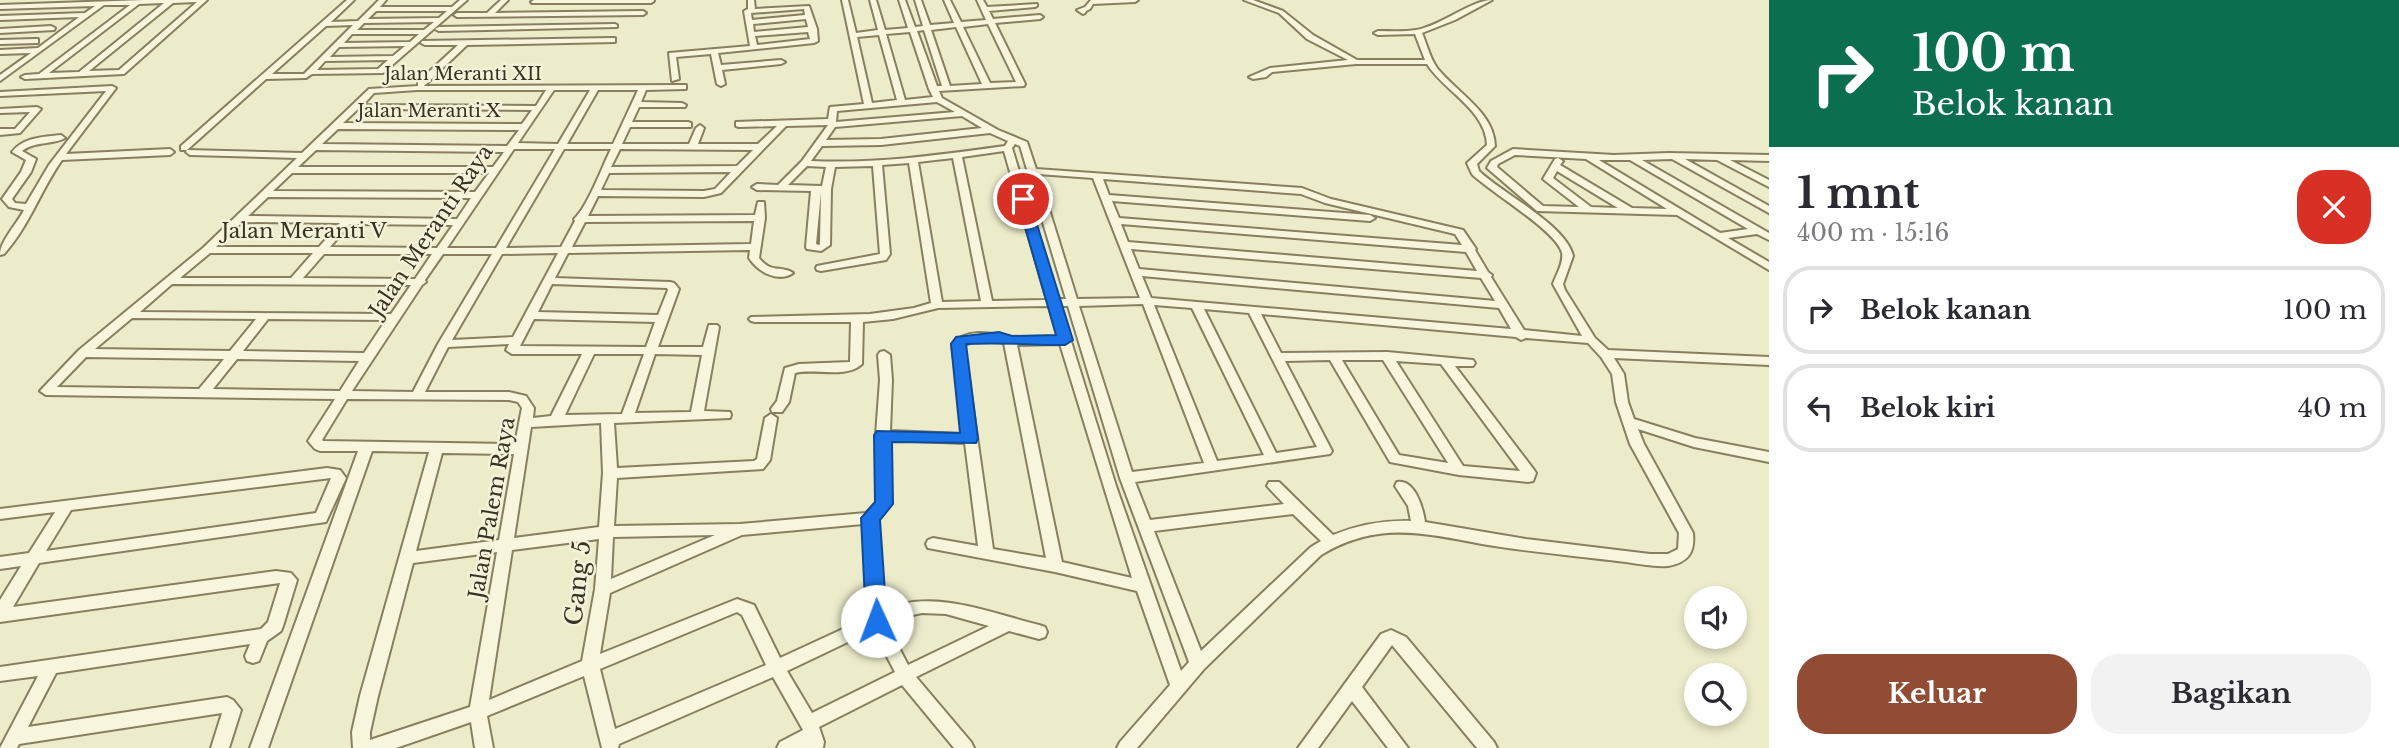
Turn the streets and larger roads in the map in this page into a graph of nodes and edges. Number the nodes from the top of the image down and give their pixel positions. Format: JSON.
{"nodes":[{"id":1,"x":18,"y":0,"type":"edge"},
{"id":2,"x":203,"y":0,"type":"edge"},
{"id":3,"x":351,"y":0,"type":"edge"},
{"id":4,"x":383,"y":0,"type":"edge"},
{"id":5,"x":464,"y":0,"type":"edge"},
{"id":6,"x":475,"y":0,"type":"edge"},
{"id":7,"x":505,"y":0,"type":"edge"},
{"id":8,"x":751,"y":0,"type":"edge"},
{"id":9,"x":845,"y":0,"type":"edge"},
{"id":10,"x":873,"y":0,"type":"edge"},
{"id":11,"x":902,"y":0,"type":"edge"},
{"id":12,"x":918,"y":0,"type":"edge"},
{"id":13,"x":947,"y":0,"type":"edge"},
{"id":14,"x":980,"y":0,"type":"edge"},
{"id":15,"x":1135,"y":0,"type":"edge"},
{"id":16,"x":1247,"y":0,"type":"edge"},
{"id":17,"x":1489,"y":0,"type":"edge"},
{"id":18,"x":170,"y":1,"type":"edge"},
{"id":19,"x":535,"y":1,"type":"edge"},
{"id":20,"x":651,"y":1,"type":"edge"},
{"id":21,"x":105,"y":2,"type":"edge"},
{"id":22,"x":136,"y":3,"type":"junction"},
{"id":23,"x":1035,"y":5,"type":"dead end"},
{"id":24,"x":3,"y":7,"type":"edge"},
{"id":25,"x":374,"y":9,"type":"junction"},
{"id":26,"x":986,"y":9,"type":"junction"},
{"id":27,"x":752,"y":10,"type":"junction"},
{"id":28,"x":455,"y":12,"type":"junction"},
{"id":29,"x":1083,"y":12,"type":"dead end"},
{"id":30,"x":643,"y":13,"type":"dead end"},
{"id":31,"x":489,"y":14,"type":"junction"},
{"id":32,"x":522,"y":14,"type":"junction"},
{"id":33,"x":86,"y":15,"type":"junction"},
{"id":34,"x":810,"y":17,"type":"junction"},
{"id":35,"x":1040,"y":17,"type":"dead end"},
{"id":36,"x":0,"y":19,"type":"edge"},
{"id":37,"x":441,"y":20,"type":"junction"},
{"id":38,"x":361,"y":22,"type":"junction"},
{"id":39,"x":749,"y":22,"type":"junction"},
{"id":40,"x":990,"y":22,"type":"junction"},
{"id":41,"x":323,"y":24,"type":"junction"},
{"id":42,"x":958,"y":25,"type":"junction"},
{"id":43,"x":615,"y":26,"type":"dead end"},
{"id":44,"x":926,"y":28,"type":"junction"},
{"id":45,"x":33,"y":29,"type":"junction"},
{"id":46,"x":51,"y":29,"type":"dead end"},
{"id":47,"x":439,"y":29,"type":"junction"},
{"id":48,"x":813,"y":29,"type":"junction"},
{"id":49,"x":912,"y":29,"type":"junction"},
{"id":50,"x":0,"y":31,"type":"edge"},
{"id":51,"x":351,"y":32,"type":"junction"},
{"id":52,"x":427,"y":32,"type":"junction"},
{"id":53,"x":883,"y":32,"type":"junction"},
{"id":54,"x":1418,"y":32,"type":"junction"},
{"id":55,"x":1378,"y":33,"type":"dead end"},
{"id":56,"x":752,"y":34,"type":"junction"},
{"id":57,"x":853,"y":35,"type":"junction"},
{"id":58,"x":612,"y":40,"type":"dead end"},
{"id":59,"x":35,"y":41,"type":"dead end"},
{"id":60,"x":0,"y":42,"type":"edge"},
{"id":61,"x":16,"y":42,"type":"junction"},
{"id":62,"x":425,"y":43,"type":"junction"},
{"id":63,"x":465,"y":43,"type":"junction"},
{"id":64,"x":412,"y":44,"type":"junction"},
{"id":65,"x":338,"y":45,"type":"junction"},
{"id":66,"x":754,"y":48,"type":"junction"},
{"id":67,"x":39,"y":50,"type":"junction"},
{"id":68,"x":714,"y":51,"type":"junction"},
{"id":69,"x":0,"y":52,"type":"edge"},
{"id":70,"x":396,"y":58,"type":"junction"},
{"id":71,"x":324,"y":59,"type":"junction"},
{"id":72,"x":780,"y":62,"type":"dead end"},
{"id":73,"x":1356,"y":62,"type":"junction"},
{"id":74,"x":1429,"y":62,"type":"junction"},
{"id":75,"x":718,"y":68,"type":"junction"},
{"id":76,"x":121,"y":72,"type":"junction"},
{"id":77,"x":310,"y":72,"type":"junction"},
{"id":78,"x":80,"y":74,"type":"junction"},
{"id":79,"x":41,"y":76,"type":"junction"},
{"id":80,"x":25,"y":77,"type":"dead end"},
{"id":81,"x":263,"y":77,"type":"junction"},
{"id":82,"x":1253,"y":77,"type":"dead end"},
{"id":83,"x":0,"y":79,"type":"edge"},
{"id":84,"x":421,"y":83,"type":"dead end"},
{"id":85,"x":721,"y":84,"type":"dead end"},
{"id":86,"x":987,"y":86,"type":"junction"},
{"id":87,"x":376,"y":87,"type":"junction"},
{"id":88,"x":643,"y":88,"type":"junction"},
{"id":89,"x":947,"y":88,"type":"junction"},
{"id":90,"x":102,"y":89,"type":"junction"},
{"id":91,"x":551,"y":89,"type":"junction"},
{"id":92,"x":595,"y":89,"type":"junction"},
{"id":93,"x":933,"y":89,"type":"junction"},
{"id":94,"x":0,"y":94,"type":"edge"},
{"id":95,"x":938,"y":99,"type":"junction"},
{"id":96,"x":902,"y":102,"type":"junction"},
{"id":97,"x":637,"y":104,"type":"junction"},
{"id":98,"x":682,"y":104,"type":"dead end"},
{"id":99,"x":869,"y":106,"type":"junction"},
{"id":100,"x":357,"y":107,"type":"junction"},
{"id":101,"x":537,"y":108,"type":"junction"},
{"id":102,"x":0,"y":111,"type":"edge"},
{"id":103,"x":962,"y":114,"type":"junction"},
{"id":104,"x":79,"y":122,"type":"junction"},
{"id":105,"x":626,"y":124,"type":"junction"},
{"id":106,"x":783,"y":124,"type":"junction"},
{"id":107,"x":831,"y":124,"type":"junction"},
{"id":108,"x":688,"y":125,"type":"dead end"},
{"id":109,"x":335,"y":126,"type":"junction"},
{"id":110,"x":523,"y":127,"type":"junction"},
{"id":111,"x":700,"y":128,"type":"dead end"},
{"id":112,"x":992,"y":130,"type":"junction"},
{"id":113,"x":18,"y":131,"type":"junction"},
{"id":114,"x":0,"y":132,"type":"edge"},
{"id":115,"x":10,"y":139,"type":"dead end"},
{"id":116,"x":820,"y":143,"type":"junction"},
{"id":117,"x":1010,"y":144,"type":"junction"},
{"id":118,"x":562,"y":146,"type":"junction"},
{"id":119,"x":615,"y":146,"type":"junction"},
{"id":120,"x":693,"y":146,"type":"junction"},
{"id":121,"x":510,"y":147,"type":"junction"},
{"id":122,"x":738,"y":147,"type":"junction"},
{"id":123,"x":762,"y":147,"type":"junction"},
{"id":124,"x":187,"y":150,"type":"junction"},
{"id":125,"x":309,"y":151,"type":"junction"},
{"id":126,"x":1486,"y":152,"type":"junction"},
{"id":127,"x":957,"y":155,"type":"junction"},
{"id":128,"x":1673,"y":156,"type":"junction"},
{"id":129,"x":1715,"y":156,"type":"junction"},
{"id":130,"x":59,"y":157,"type":"junction"},
{"id":131,"x":1590,"y":158,"type":"junction"},
{"id":132,"x":1633,"y":158,"type":"junction"},
{"id":133,"x":913,"y":159,"type":"junction"},
{"id":134,"x":1765,"y":159,"type":"edge"},
{"id":135,"x":877,"y":162,"type":"junction"},
{"id":136,"x":1559,"y":162,"type":"junction"},
{"id":137,"x":805,"y":163,"type":"junction"},
{"id":138,"x":1494,"y":163,"type":"junction"},
{"id":139,"x":831,"y":164,"type":"junction"},
{"id":140,"x":739,"y":169,"type":"junction"},
{"id":141,"x":289,"y":170,"type":"junction"},
{"id":142,"x":495,"y":170,"type":"junction"},
{"id":143,"x":606,"y":170,"type":"junction"},
{"id":144,"x":1032,"y":171,"type":"junction"},
{"id":145,"x":1097,"y":176,"type":"junction"},
{"id":146,"x":1769,"y":184,"type":"edge"},
{"id":147,"x":757,"y":187,"type":"dead end"},
{"id":148,"x":780,"y":187,"type":"junction"},
{"id":149,"x":821,"y":189,"type":"junction"},
{"id":150,"x":595,"y":193,"type":"junction"},
{"id":151,"x":265,"y":194,"type":"junction"},
{"id":152,"x":478,"y":195,"type":"junction"},
{"id":153,"x":1107,"y":198,"type":"junction"},
{"id":154,"x":761,"y":204,"type":"dead end"},
{"id":155,"x":31,"y":208,"type":"junction"},
{"id":156,"x":1769,"y":209,"type":"edge"},
{"id":157,"x":1278,"y":210,"type":"junction"},
{"id":158,"x":1590,"y":211,"type":"junction"},
{"id":159,"x":1630,"y":211,"type":"junction"},
{"id":160,"x":1677,"y":212,"type":"junction"},
{"id":161,"x":760,"y":218,"type":"junction"},
{"id":162,"x":237,"y":219,"type":"junction"},
{"id":163,"x":579,"y":219,"type":"junction"},
{"id":164,"x":1406,"y":220,"type":"junction"},
{"id":165,"x":346,"y":221,"type":"junction"},
{"id":166,"x":1116,"y":221,"type":"junction"},
{"id":167,"x":460,"y":222,"type":"junction"},
{"id":168,"x":1763,"y":230,"type":"edge"},
{"id":169,"x":1253,"y":231,"type":"junction"},
{"id":170,"x":1285,"y":234,"type":"junction"},
{"id":171,"x":1719,"y":236,"type":"junction"},
{"id":172,"x":1769,"y":237,"type":"edge"},
{"id":173,"x":1126,"y":245,"type":"junction"},
{"id":174,"x":755,"y":247,"type":"junction"},
{"id":175,"x":1471,"y":249,"type":"junction"},
{"id":176,"x":207,"y":250,"type":"junction"},
{"id":177,"x":322,"y":250,"type":"junction"},
{"id":178,"x":443,"y":250,"type":"junction"},
{"id":179,"x":563,"y":250,"type":"junction"},
{"id":180,"x":500,"y":251,"type":"junction"},
{"id":181,"x":0,"y":252,"type":"edge"},
{"id":182,"x":1261,"y":256,"type":"junction"},
{"id":183,"x":1769,"y":267,"type":"edge"},
{"id":184,"x":821,"y":268,"type":"dead end"},
{"id":185,"x":1137,"y":272,"type":"junction"},
{"id":186,"x":788,"y":273,"type":"dead end"},
{"id":187,"x":1487,"y":275,"type":"junction"},
{"id":188,"x":171,"y":281,"type":"junction"},
{"id":189,"x":547,"y":281,"type":"junction"},
{"id":190,"x":421,"y":282,"type":"junction"},
{"id":191,"x":293,"y":283,"type":"junction"},
{"id":192,"x":1148,"y":301,"type":"junction"},
{"id":193,"x":1054,"y":302,"type":"junction"},
{"id":194,"x":1072,"y":302,"type":"junction"},
{"id":195,"x":987,"y":303,"type":"junction"},
{"id":196,"x":1502,"y":304,"type":"junction"},
{"id":197,"x":937,"y":305,"type":"junction"},
{"id":198,"x":1196,"y":305,"type":"junction"},
{"id":199,"x":1253,"y":310,"type":"junction"},
{"id":200,"x":128,"y":315,"type":"junction"},
{"id":201,"x":530,"y":315,"type":"junction"},
{"id":202,"x":265,"y":316,"type":"junction"},
{"id":203,"x":396,"y":317,"type":"junction"},
{"id":204,"x":857,"y":317,"type":"junction"},
{"id":205,"x":662,"y":318,"type":"junction"},
{"id":206,"x":755,"y":319,"type":"dead end"},
{"id":207,"x":713,"y":327,"type":"dead end"},
{"id":208,"x":1521,"y":336,"type":"junction"},
{"id":209,"x":517,"y":340,"type":"junction"},
{"id":210,"x":1065,"y":340,"type":"junction"},
{"id":211,"x":1591,"y":340,"type":"junction"},
{"id":212,"x":1010,"y":341,"type":"junction"},
{"id":213,"x":444,"y":344,"type":"junction"},
{"id":214,"x":650,"y":351,"type":"junction"},
{"id":215,"x":710,"y":351,"type":"junction"},
{"id":216,"x":589,"y":352,"type":"junction"},
{"id":217,"x":83,"y":353,"type":"junction"},
{"id":218,"x":1605,"y":354,"type":"junction"},
{"id":219,"x":231,"y":355,"type":"junction"},
{"id":220,"x":884,"y":355,"type":"dead end"},
{"id":221,"x":1332,"y":356,"type":"junction"},
{"id":222,"x":1387,"y":356,"type":"junction"},
{"id":223,"x":367,"y":357,"type":"junction"},
{"id":224,"x":1278,"y":357,"type":"junction"},
{"id":225,"x":1444,"y":360,"type":"junction"},
{"id":226,"x":1769,"y":361,"type":"edge"},
{"id":227,"x":1469,"y":363,"type":"dead end"},
{"id":228,"x":203,"y":393,"type":"junction"},
{"id":229,"x":344,"y":395,"type":"junction"},
{"id":230,"x":418,"y":396,"type":"junction"},
{"id":231,"x":697,"y":415,"type":"junction"},
{"id":232,"x":725,"y":415,"type":"dead end"},
{"id":233,"x":627,"y":418,"type":"junction"},
{"id":234,"x":556,"y":420,"type":"junction"},
{"id":235,"x":607,"y":421,"type":"junction"},
{"id":236,"x":1630,"y":422,"type":"junction"},
{"id":237,"x":526,"y":423,"type":"junction"},
{"id":238,"x":883,"y":435,"type":"junction"},
{"id":239,"x":970,"y":439,"type":"junction"},
{"id":240,"x":368,"y":446,"type":"junction"},
{"id":241,"x":437,"y":447,"type":"junction"},
{"id":242,"x":520,"y":449,"type":"junction"},
{"id":243,"x":1769,"y":457,"type":"edge"},
{"id":244,"x":1272,"y":458,"type":"junction"},
{"id":245,"x":1213,"y":467,"type":"junction"},
{"id":246,"x":1459,"y":470,"type":"junction"},
{"id":247,"x":610,"y":473,"type":"junction"},
{"id":248,"x":1126,"y":478,"type":"junction"},
{"id":249,"x":1274,"y":486,"type":"dead end"},
{"id":250,"x":1402,"y":486,"type":"dead end"},
{"id":251,"x":66,"y":506,"type":"junction"},
{"id":252,"x":1296,"y":508,"type":"junction"},
{"id":253,"x":0,"y":514,"type":"edge"},
{"id":254,"x":870,"y":518,"type":"junction"},
{"id":255,"x":1146,"y":526,"type":"junction"},
{"id":256,"x":1419,"y":527,"type":"junction"},
{"id":257,"x":740,"y":530,"type":"junction"},
{"id":258,"x":606,"y":532,"type":"junction"},
{"id":259,"x":1330,"y":541,"type":"junction"},
{"id":260,"x":933,"y":544,"type":"dead end"},
{"id":261,"x":504,"y":545,"type":"junction"},
{"id":262,"x":1153,"y":549,"type":"junction"},
{"id":263,"x":1131,"y":550,"type":"junction"},
{"id":264,"x":986,"y":554,"type":"junction"},
{"id":265,"x":34,"y":558,"type":"junction"},
{"id":266,"x":408,"y":558,"type":"junction"},
{"id":267,"x":0,"y":563,"type":"edge"},
{"id":268,"x":1055,"y":566,"type":"junction"},
{"id":269,"x":1141,"y":586,"type":"junction"},
{"id":270,"x":603,"y":589,"type":"junction"},
{"id":271,"x":0,"y":615,"type":"edge"},
{"id":272,"x":877,"y":621,"type":"junction"},
{"id":273,"x":1005,"y":625,"type":"junction"},
{"id":274,"x":1039,"y":632,"type":"dead end"},
{"id":275,"x":261,"y":636,"type":"junction"},
{"id":276,"x":253,"y":656,"type":"dead end"},
{"id":277,"x":590,"y":664,"type":"junction"},
{"id":278,"x":1198,"y":664,"type":"junction"},
{"id":279,"x":51,"y":667,"type":"junction"},
{"id":280,"x":776,"y":668,"type":"junction"},
{"id":281,"x":0,"y":674,"type":"edge"},
{"id":282,"x":905,"y":676,"type":"junction"},
{"id":283,"x":1178,"y":685,"type":"junction"},
{"id":284,"x":1352,"y":688,"type":"junction"},
{"id":285,"x":478,"y":712,"type":"junction"},
{"id":286,"x":812,"y":735,"type":"edge"},
{"id":287,"x":11,"y":743,"type":"edge"},
{"id":288,"x":610,"y":744,"type":"edge"},
{"id":289,"x":1312,"y":745,"type":"edge"},
{"id":290,"x":220,"y":748,"type":"edge"},
{"id":291,"x":259,"y":748,"type":"edge"},
{"id":292,"x":362,"y":748,"type":"edge"},
{"id":293,"x":372,"y":748,"type":"edge"},
{"id":294,"x":484,"y":748,"type":"edge"},
{"id":295,"x":786,"y":748,"type":"edge"},
{"id":296,"x":965,"y":748,"type":"edge"},
{"id":297,"x":1126,"y":748,"type":"edge"},
{"id":298,"x":1399,"y":748,"type":"edge"},
{"id":299,"x":1488,"y":748,"type":"edge"}],
"edges":[{"from":1,"to":24,"type":"street"},
{"from":2,"to":18,"type":"street"},
{"from":2,"to":76,"type":"street"},
{"from":3,"to":41,"type":"street"},
{"from":4,"to":25,"type":"street"},
{"from":5,"to":28,"type":"street"},
{"from":6,"to":28,"type":"street"},
{"from":7,"to":31,"type":"street"},
{"from":8,"to":27,"type":"street"},
{"from":9,"to":57,"type":"street"},
{"from":10,"to":53,"type":"street"},
{"from":11,"to":49,"type":"street"},
{"from":12,"to":44,"type":"street"},
{"from":13,"to":42,"type":"street"},
{"from":14,"to":26,"type":"street"},
{"from":15,"to":29,"type":"street"},
{"from":16,"to":73,"type":"street"},
{"from":17,"to":54,"type":"street"},
{"from":18,"to":22,"type":"street"},
{"from":18,"to":78,"type":"street"},
{"from":19,"to":20,"type":"street"},
{"from":19,"to":32,"type":"street"},
{"from":21,"to":22,"type":"street"},
{"from":21,"to":24,"type":"street"},
{"from":21,"to":33,"type":"street"},
{"from":22,"to":79,"type":"street"},
{"from":23,"to":26,"type":"street"},
{"from":25,"to":28,"type":"street"},
{"from":25,"to":38,"type":"street"},
{"from":26,"to":40,"type":"street"},
{"from":27,"to":34,"type":"street"},
{"from":27,"to":39,"type":"street"},
{"from":28,"to":31,"type":"street"},
{"from":28,"to":37,"type":"street"},
{"from":28,"to":47,"type":"street"},
{"from":30,"to":32,"type":"street"},
{"from":31,"to":32,"type":"street"},
{"from":33,"to":36,"type":"street"},
{"from":33,"to":67,"type":"street"},
{"from":34,"to":39,"type":"street"},
{"from":34,"to":48,"type":"street"},
{"from":35,"to":40,"type":"street"},
{"from":37,"to":38,"type":"street"},
{"from":37,"to":52,"type":"street"},
{"from":38,"to":41,"type":"street"},
{"from":38,"to":51,"type":"street"},
{"from":39,"to":56,"type":"street"},
{"from":40,"to":42,"type":"street"},
{"from":40,"to":86,"type":"street"},
{"from":41,"to":81,"type":"street"},
{"from":42,"to":44,"type":"street"},
{"from":42,"to":86,"type":"street"},
{"from":43,"to":47,"type":"street"},
{"from":44,"to":49,"type":"street"},
{"from":44,"to":89,"type":"street"},
{"from":45,"to":46,"type":"street"},
{"from":45,"to":50,"type":"street"},
{"from":45,"to":61,"type":"street"},
{"from":47,"to":62,"type":"street"},
{"from":48,"to":56,"type":"street"},
{"from":48,"to":66,"type":"street"},
{"from":49,"to":53,"type":"street"},
{"from":49,"to":93,"type":"street"},
{"from":51,"to":52,"type":"street"},
{"from":51,"to":65,"type":"street"},
{"from":52,"to":64,"type":"street"},
{"from":53,"to":57,"type":"street"},
{"from":53,"to":96,"type":"street"},
{"from":54,"to":55,"type":"street"},
{"from":54,"to":74,"type":"street"},
{"from":56,"to":66,"type":"street"},
{"from":57,"to":99,"type":"street"},
{"from":58,"to":63,"type":"street"},
{"from":59,"to":61,"type":"street"},
{"from":60,"to":61,"type":"street"},
{"from":62,"to":63,"type":"street"},
{"from":62,"to":87,"type":"street"},
{"from":63,"to":84,"type":"street"},
{"from":64,"to":65,"type":"street"},
{"from":64,"to":70,"type":"street"},
{"from":65,"to":71,"type":"street"},
{"from":66,"to":68,"type":"street"},
{"from":67,"to":69,"type":"street"},
{"from":67,"to":83,"type":"street"},
{"from":68,"to":75,"type":"street"},
{"from":68,"to":88,"type":"street"},
{"from":70,"to":71,"type":"street"},
{"from":70,"to":77,"type":"street"},
{"from":71,"to":77,"type":"street"},
{"from":72,"to":75,"type":"street"},
{"from":73,"to":74,"type":"street"},
{"from":73,"to":82,"type":"street"},
{"from":74,"to":126,"type":"street"},
{"from":75,"to":85,"type":"street"},
{"from":76,"to":78,"type":"street"},
{"from":76,"to":90,"type":"street"},
{"from":77,"to":81,"type":"street"},
{"from":78,"to":79,"type":"street"},
{"from":79,"to":80,"type":"street"},
{"from":81,"to":124,"type":"street"},
{"from":86,"to":89,"type":"street"},
{"from":87,"to":91,"type":"street","name":"Jalan Meranti XII"},
{"from":87,"to":100,"type":"street"},
{"from":88,"to":92,"type":"street"},
{"from":88,"to":97,"type":"street"},
{"from":89,"to":93,"type":"street"},
{"from":90,"to":94,"type":"street"},
{"from":90,"to":104,"type":"street"},
{"from":91,"to":92,"type":"street"},
{"from":91,"to":101,"type":"street","name":"Jalan Meranti Raya"},
{"from":92,"to":118,"type":"street"},
{"from":93,"to":95,"type":"street"},
{"from":95,"to":96,"type":"street"},
{"from":95,"to":103,"type":"street"},
{"from":96,"to":99,"type":"street"},
{"from":97,"to":98,"type":"street"},
{"from":97,"to":105,"type":"street"},
{"from":99,"to":107,"type":"street"},
{"from":100,"to":101,"type":"street"},
{"from":100,"to":109,"type":"street"},
{"from":101,"to":110,"type":"street","name":"Jalan Meranti Raya"},
{"from":102,"to":113,"type":"street"},
{"from":103,"to":107,"type":"street"},
{"from":103,"to":112,"type":"street"},
{"from":104,"to":130,"type":"street"},
{"from":104,"to":155,"type":"street"},
{"from":105,"to":108,"type":"street"},
{"from":105,"to":119,"type":"street"},
{"from":106,"to":107,"type":"street"},
{"from":106,"to":122,"type":"street"},
{"from":106,"to":123,"type":"street"},
{"from":107,"to":116,"type":"street"},
{"from":109,"to":110,"type":"street","name":"Jalan Meranti X"},
{"from":109,"to":125,"type":"street"},
{"from":110,"to":121,"type":"street","name":"Jalan Meranti Raya"},
{"from":111,"to":120,"type":"street"},
{"from":112,"to":116,"type":"street"},
{"from":112,"to":117,"type":"street"},
{"from":113,"to":114,"type":"street"},
{"from":113,"to":115,"type":"street"},
{"from":116,"to":137,"type":"street"},
{"from":117,"to":127,"type":"street"},
{"from":117,"to":144,"type":"street"},
{"from":117,"to":193,"type":"street"},
{"from":118,"to":119,"type":"street"},
{"from":118,"to":121,"type":"street"},
{"from":118,"to":180,"type":"street"},
{"from":119,"to":120,"type":"street"},
{"from":119,"to":143,"type":"street"},
{"from":120,"to":122,"type":"street"},
{"from":121,"to":125,"type":"street"},
{"from":121,"to":142,"type":"street","name":"Jalan Meranti Raya"},
{"from":122,"to":123,"type":"street"},
{"from":123,"to":140,"type":"street"},
{"from":124,"to":125,"type":"street"},
{"from":124,"to":130,"type":"street"},
{"from":125,"to":141,"type":"street"},
{"from":126,"to":138,"type":"street"},
{"from":126,"to":211,"type":"street"},
{"from":127,"to":133,"type":"street"},
{"from":127,"to":195,"type":"street"},
{"from":128,"to":129,"type":"street"},
{"from":128,"to":132,"type":"street"},
{"from":128,"to":156,"type":"street"},
{"from":129,"to":134,"type":"street"},
{"from":129,"to":146,"type":"street"},
{"from":130,"to":155,"type":"street"},
{"from":131,"to":132,"type":"street"},
{"from":131,"to":136,"type":"street"},
{"from":131,"to":160,"type":"street"},
{"from":132,"to":168,"type":"street"},
{"from":133,"to":135,"type":"street"},
{"from":133,"to":197,"type":"street"},
{"from":135,"to":139,"type":"street"},
{"from":135,"to":184,"type":"street"},
{"from":136,"to":138,"type":"street"},
{"from":136,"to":158,"type":"street"},
{"from":136,"to":159,"type":"street"},
{"from":137,"to":139,"type":"street"},
{"from":137,"to":148,"type":"street"},
{"from":138,"to":158,"type":"street"},
{"from":139,"to":149,"type":"street"},
{"from":140,"to":143,"type":"street"},
{"from":140,"to":150,"type":"street"},
{"from":141,"to":142,"type":"street"},
{"from":141,"to":151,"type":"street"},
{"from":142,"to":152,"type":"street","name":"Jalan Meranti Raya"},
{"from":143,"to":150,"type":"street"},
{"from":144,"to":145,"type":"street"},
{"from":144,"to":194,"type":"street"},
{"from":145,"to":153,"type":"street"},
{"from":145,"to":164,"type":"street"},
{"from":147,"to":148,"type":"street"},
{"from":148,"to":149,"type":"street"},
{"from":149,"to":149,"type":"street"},
{"from":150,"to":163,"type":"street"},
{"from":151,"to":152,"type":"street"},
{"from":151,"to":162,"type":"street"},
{"from":152,"to":167,"type":"street","name":"Jalan Meranti Raya"},
{"from":153,"to":157,"type":"street"},
{"from":153,"to":166,"type":"street"},
{"from":154,"to":161,"type":"street"},
{"from":155,"to":181,"type":"street"},
{"from":157,"to":164,"type":"street"},
{"from":157,"to":170,"type":"street"},
{"from":158,"to":159,"type":"street"},
{"from":159,"to":160,"type":"street"},
{"from":160,"to":171,"type":"street"},
{"from":161,"to":163,"type":"street"},
{"from":161,"to":174,"type":"street"},
{"from":162,"to":165,"type":"street"},
{"from":162,"to":176,"type":"street"},
{"from":163,"to":179,"type":"street"},
{"from":164,"to":175,"type":"street"},
{"from":165,"to":167,"type":"street"},
{"from":165,"to":177,"type":"street"},
{"from":166,"to":169,"type":"street"},
{"from":166,"to":173,"type":"street"},
{"from":167,"to":178,"type":"street","name":"Jalan Meranti Raya"},
{"from":168,"to":171,"type":"street"},
{"from":168,"to":172,"type":"street"},
{"from":169,"to":170,"type":"street"},
{"from":169,"to":182,"type":"street"},
{"from":170,"to":175,"type":"street"},
{"from":171,"to":183,"type":"street"},
{"from":173,"to":182,"type":"street"},
{"from":173,"to":185,"type":"street"},
{"from":174,"to":179,"type":"street","name":"Jalan Meranti V"},
{"from":174,"to":186,"type":"street"},
{"from":175,"to":187,"type":"street"},
{"from":176,"to":177,"type":"street","name":"Jalan Meranti V"},
{"from":176,"to":188,"type":"street"},
{"from":177,"to":178,"type":"street","name":"Jalan Meranti V"},
{"from":177,"to":191,"type":"street"},
{"from":178,"to":180,"type":"street","name":"Jalan Meranti V"},
{"from":178,"to":190,"type":"street","name":"Jalan Meranti Raya"},
{"from":179,"to":180,"type":"street","name":"Jalan Meranti V"},
{"from":179,"to":189,"type":"street"},
{"from":180,"to":213,"type":"street"},
{"from":182,"to":187,"type":"street"},
{"from":185,"to":192,"type":"street"},
{"from":185,"to":196,"type":"street"},
{"from":187,"to":196,"type":"street"},
{"from":188,"to":191,"type":"street"},
{"from":188,"to":200,"type":"street"},
{"from":189,"to":201,"type":"street"},
{"from":189,"to":205,"type":"street"},
{"from":190,"to":191,"type":"street"},
{"from":190,"to":203,"type":"street","name":"Jalan Meranti Raya"},
{"from":192,"to":194,"type":"street"},
{"from":192,"to":198,"type":"street"},
{"from":192,"to":245,"type":"street"},
{"from":193,"to":194,"type":"street"},
{"from":193,"to":195,"type":"street"},
{"from":193,"to":210,"type":"street"},
{"from":194,"to":248,"type":"street"},
{"from":195,"to":197,"type":"street"},
{"from":196,"to":208,"type":"street"},
{"from":197,"to":204,"type":"street"},
{"from":198,"to":199,"type":"street"},
{"from":198,"to":244,"type":"street"},
{"from":199,"to":208,"type":"street"},
{"from":199,"to":224,"type":"street"},
{"from":200,"to":202,"type":"street"},
{"from":200,"to":217,"type":"street"},
{"from":201,"to":205,"type":"street"},
{"from":201,"to":209,"type":"street"},
{"from":202,"to":203,"type":"street"},
{"from":202,"to":219,"type":"street"},
{"from":203,"to":223,"type":"street","name":"Jalan Meranti Raya"},
{"from":204,"to":206,"type":"street"},
{"from":204,"to":247,"type":"street"},
{"from":205,"to":214,"type":"street"},
{"from":207,"to":215,"type":"street"},
{"from":208,"to":211,"type":"street"},
{"from":209,"to":213,"type":"street"},
{"from":209,"to":216,"type":"street"},
{"from":210,"to":212,"type":"street"},
{"from":210,"to":263,"type":"street"},
{"from":211,"to":218,"type":"street"},
{"from":212,"to":239,"type":"street"},
{"from":212,"to":268,"type":"street"},
{"from":213,"to":230,"type":"street"},
{"from":214,"to":215,"type":"street"},
{"from":214,"to":216,"type":"street"},
{"from":214,"to":233,"type":"street"},
{"from":215,"to":231,"type":"street"},
{"from":216,"to":234,"type":"street"},
{"from":217,"to":219,"type":"street"},
{"from":217,"to":228,"type":"street"},
{"from":218,"to":226,"type":"street"},
{"from":218,"to":236,"type":"street"},
{"from":219,"to":223,"type":"street"},
{"from":219,"to":228,"type":"street"},
{"from":220,"to":238,"type":"street"},
{"from":221,"to":222,"type":"street"},
{"from":221,"to":224,"type":"street"},
{"from":221,"to":246,"type":"street"},
{"from":222,"to":225,"type":"street"},
{"from":222,"to":246,"type":"street"},
{"from":223,"to":229,"type":"street","name":"Jalan Meranti Raya"},
{"from":224,"to":244,"type":"street"},
{"from":225,"to":227,"type":"street"},
{"from":225,"to":246,"type":"street"},
{"from":228,"to":229,"type":"street"},
{"from":229,"to":230,"type":"street"},
{"from":229,"to":240,"type":"street","name":"Jalan Meranti Raya"},
{"from":230,"to":237,"type":"street","name":"Jalan Palem Raya"},
{"from":231,"to":232,"type":"street"},
{"from":231,"to":233,"type":"street"},
{"from":233,"to":235,"type":"street"},
{"from":234,"to":235,"type":"street"},
{"from":234,"to":237,"type":"street"},
{"from":235,"to":247,"type":"street","name":"Gang 5"},
{"from":236,"to":243,"type":"street"},
{"from":236,"to":256,"type":"street"},
{"from":237,"to":242,"type":"street","name":"Jalan Palem Raya"},
{"from":238,"to":239,"type":"street"},
{"from":238,"to":254,"type":"street"},
{"from":239,"to":264,"type":"street"},
{"from":240,"to":241,"type":"street"},
{"from":240,"to":291,"type":"street"},
{"from":241,"to":242,"type":"street"},
{"from":241,"to":266,"type":"street"},
{"from":242,"to":261,"type":"street","name":"Jalan Palem Raya"},
{"from":244,"to":245,"type":"street"},
{"from":245,"to":248,"type":"street"},
{"from":247,"to":258,"type":"street","name":"Gang 5"},
{"from":248,"to":255,"type":"street"},
{"from":249,"to":252,"type":"street"},
{"from":250,"to":256,"type":"street"},
{"from":251,"to":253,"type":"street"},
{"from":251,"to":265,"type":"street"},
{"from":251,"to":265,"type":"street"},
{"from":252,"to":255,"type":"street"},
{"from":252,"to":259,"type":"street"},
{"from":254,"to":257,"type":"street"},
{"from":254,"to":272,"type":"street"},
{"from":255,"to":262,"type":"street"},
{"from":256,"to":259,"type":"street"},
{"from":257,"to":258,"type":"street"},
{"from":257,"to":270,"type":"street"},
{"from":258,"to":261,"type":"street"},
{"from":258,"to":270,"type":"street","name":"Gang 5"},
{"from":259,"to":278,"type":"street"},
{"from":260,"to":264,"type":"street"},
{"from":261,"to":266,"type":"street"},
{"from":261,"to":285,"type":"street","name":"Jalan Palem Raya"},
{"from":262,"to":263,"type":"street"},
{"from":262,"to":278,"type":"street"},
{"from":263,"to":269,"type":"street"},
{"from":264,"to":268,"type":"street"},
{"from":265,"to":267,"type":"street"},
{"from":265,"to":271,"type":"street"},
{"from":266,"to":292,"type":"street"},
{"from":268,"to":269,"type":"street"},
{"from":269,"to":283,"type":"street"},
{"from":270,"to":277,"type":"street","name":"Gang 5"},
{"from":271,"to":275,"type":"street"},
{"from":272,"to":273,"type":"street"},
{"from":272,"to":280,"type":"street"},
{"from":272,"to":282,"type":"street"},
{"from":273,"to":274,"type":"street"},
{"from":273,"to":282,"type":"street"},
{"from":275,"to":276,"type":"street"},
{"from":275,"to":279,"type":"street"},
{"from":277,"to":280,"type":"street"},
{"from":277,"to":285,"type":"street"},
{"from":277,"to":288,"type":"street","name":"Gang 5"},
{"from":278,"to":283,"type":"street"},
{"from":279,"to":281,"type":"street"},
{"from":279,"to":287,"type":"street"},
{"from":280,"to":286,"type":"street"},
{"from":280,"to":288,"type":"street"},
{"from":282,"to":286,"type":"street"},
{"from":282,"to":296,"type":"street"},
{"from":283,"to":297,"type":"street"},
{"from":284,"to":289,"type":"street"},
{"from":284,"to":298,"type":"street"},
{"from":284,"to":299,"type":"street"},
{"from":285,"to":293,"type":"street"},
{"from":285,"to":294,"type":"street","name":"Jalan Palem Raya"},
{"from":286,"to":295,"type":"street"},
{"from":287,"to":290,"type":"street"}]}
